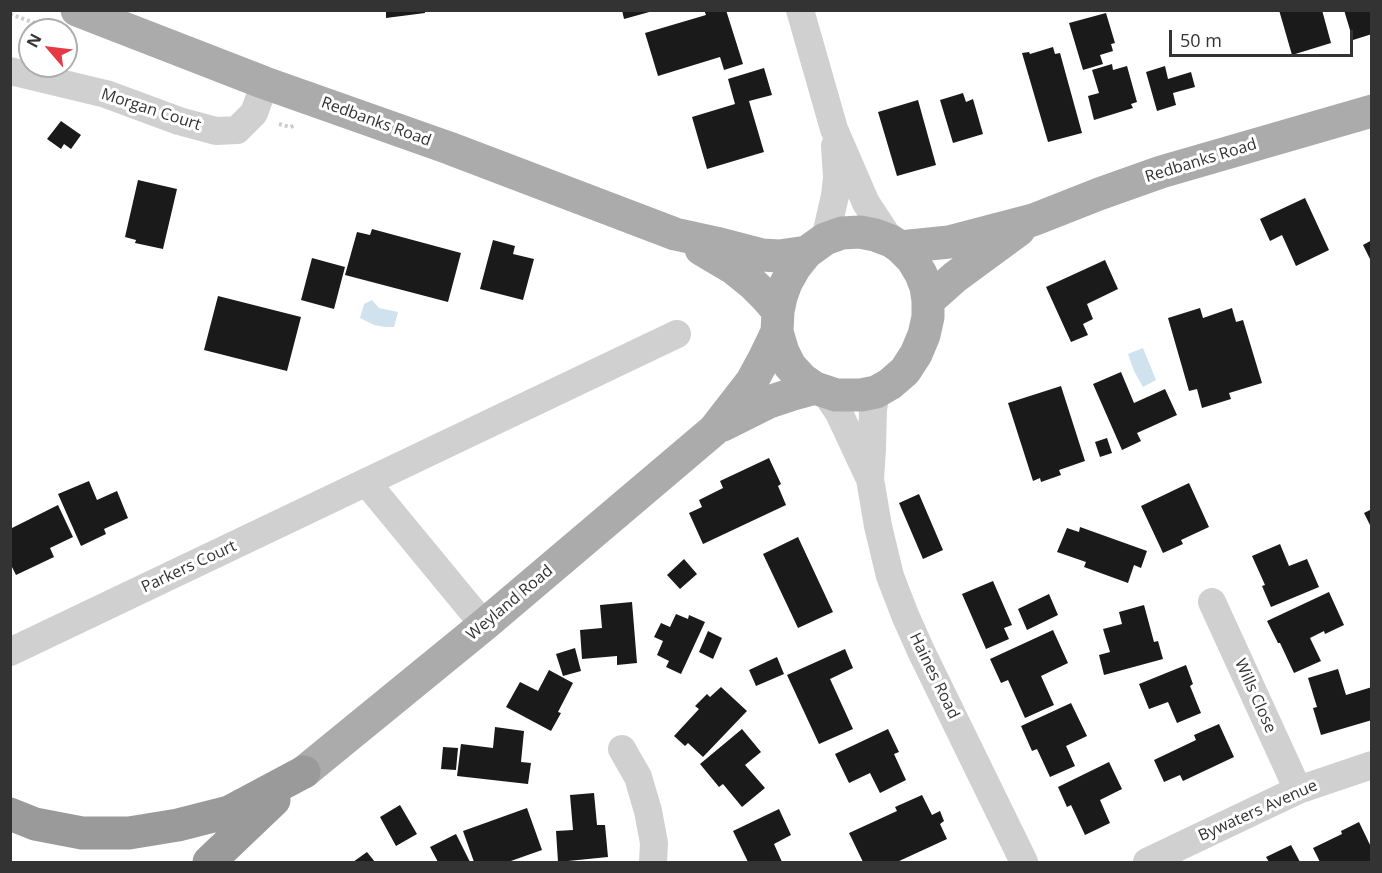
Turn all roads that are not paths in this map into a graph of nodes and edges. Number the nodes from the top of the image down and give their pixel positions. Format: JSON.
{"nodes":[{"id":1,"x":800,"y":10,"type":"edge"},
{"id":2,"x":78,"y":31,"type":"edge"},
{"id":3,"x":10,"y":71,"type":"edge"},
{"id":4,"x":265,"y":82,"type":"junction"},
{"id":5,"x":1371,"y":111,"type":"edge"},
{"id":6,"x":834,"y":129,"type":"junction"},
{"id":7,"x":1033,"y":220,"type":"junction"},
{"id":8,"x":675,"y":234,"type":"junction"},
{"id":9,"x":895,"y":244,"type":"junction"},
{"id":10,"x":816,"y":245,"type":"junction"},
{"id":11,"x":928,"y":301,"type":"junction"},
{"id":12,"x":777,"y":322,"type":"junction"},
{"id":13,"x":677,"y":334,"type":"dead end"},
{"id":14,"x":820,"y":390,"type":"junction"},
{"id":15,"x":876,"y":392,"type":"junction"},
{"id":16,"x":714,"y":430,"type":"junction"},
{"id":17,"x":870,"y":480,"type":"junction"},
{"id":18,"x":367,"y":483,"type":"junction"},
{"id":19,"x":1212,"y":602,"type":"dead end"},
{"id":20,"x":484,"y":625,"type":"junction"},
{"id":21,"x":10,"y":652,"type":"edge"},
{"id":22,"x":622,"y":749,"type":"dead end"},
{"id":23,"x":1371,"y":765,"type":"edge"},
{"id":24,"x":304,"y":772,"type":"junction"},
{"id":25,"x":1298,"y":790,"type":"junction"},
{"id":26,"x":10,"y":814,"type":"edge"},
{"id":27,"x":209,"y":862,"type":"edge"},
{"id":28,"x":653,"y":862,"type":"edge"},
{"id":29,"x":1024,"y":862,"type":"edge"},
{"id":30,"x":1147,"y":862,"type":"edge"}],
"edges":[{"from":1,"to":6,"type":"street"},
{"from":2,"to":4,"type":"main road","name":"Redbanks Road"},
{"from":3,"to":4,"type":"street","name":"Morgan Court"},
{"from":4,"to":8,"type":"main road","name":"Redbanks Road"},
{"from":5,"to":7,"type":"main road","name":"Redbanks Road"},
{"from":6,"to":9,"type":"street"},
{"from":6,"to":10,"type":"street"},
{"from":7,"to":9,"type":"main road","name":"Redbanks Road"},
{"from":7,"to":11,"type":"main road","name":"Redbanks Road"},
{"from":8,"to":10,"type":"main road","name":"Redbanks Road"},
{"from":8,"to":12,"type":"main road","name":"Redbanks Road"},
{"from":9,"to":10,"type":"main road"},
{"from":9,"to":11,"type":"main road"},
{"from":10,"to":12,"type":"main road"},
{"from":11,"to":15,"type":"main road"},
{"from":12,"to":14,"type":"main road"},
{"from":12,"to":16,"type":"main road","name":"Weyland Road"},
{"from":13,"to":18,"type":"street","name":"Parkers Court"},
{"from":14,"to":15,"type":"main road"},
{"from":14,"to":16,"type":"main road","name":"Weyland Road"},
{"from":14,"to":17,"type":"street","name":"Haines Road"},
{"from":15,"to":17,"type":"street","name":"Haines Road"},
{"from":16,"to":20,"type":"main road","name":"Weyland Road"},
{"from":17,"to":29,"type":"street","name":"Haines Road"},
{"from":18,"to":20,"type":"street"},
{"from":18,"to":21,"type":"street","name":"Parkers Court"},
{"from":19,"to":25,"type":"street","name":"Wills Close"},
{"from":20,"to":24,"type":"main road","name":"Weyland Road"},
{"from":22,"to":28,"type":"street"},
{"from":23,"to":25,"type":"street","name":"Bywaters Avenue"},
{"from":24,"to":26,"type":"highway"},
{"from":24,"to":27,"type":"highway"},
{"from":25,"to":30,"type":"street","name":"Bywaters Avenue"}]}
